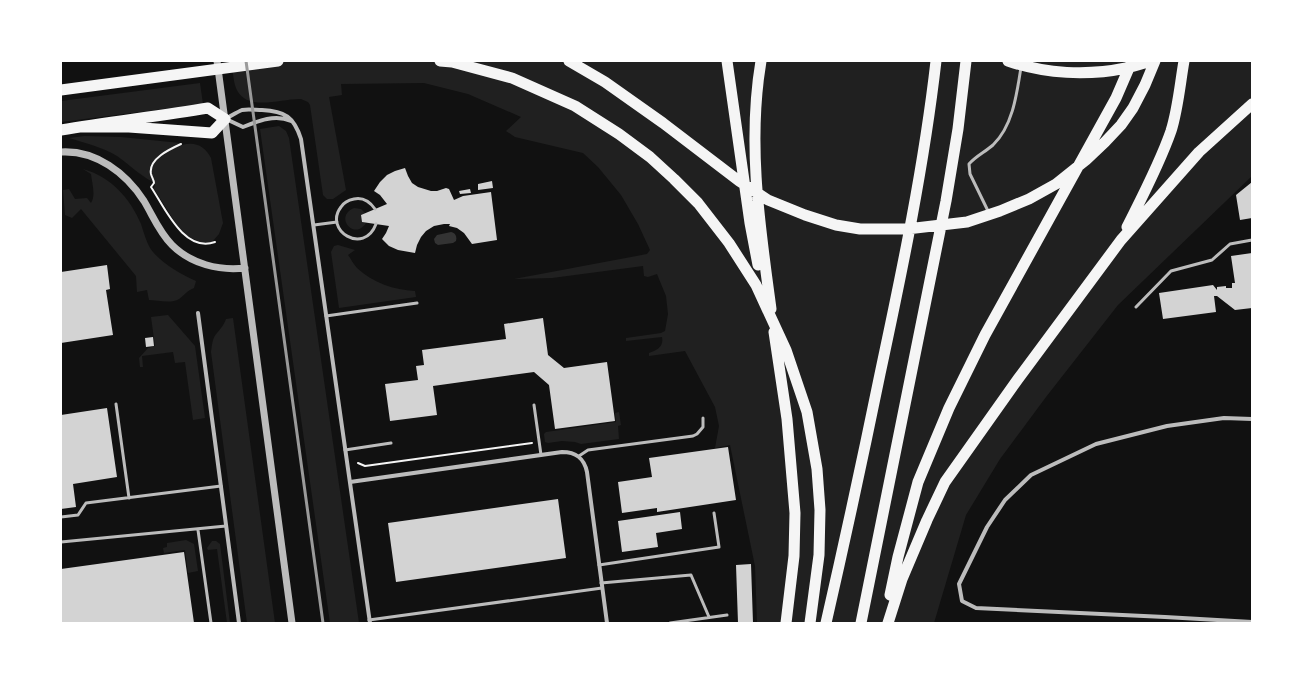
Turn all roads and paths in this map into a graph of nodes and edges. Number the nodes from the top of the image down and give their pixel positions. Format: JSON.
{"nodes":[{"id":1,"x":217,"y":61,"type":"edge"},
{"id":2,"x":278,"y":61,"type":"edge"},
{"id":3,"x":440,"y":61,"type":"edge"},
{"id":4,"x":569,"y":61,"type":"edge"},
{"id":5,"x":727,"y":61,"type":"edge"},
{"id":6,"x":761,"y":61,"type":"edge"},
{"id":7,"x":936,"y":61,"type":"edge"},
{"id":8,"x":966,"y":61,"type":"edge"},
{"id":9,"x":1008,"y":61,"type":"edge"},
{"id":10,"x":1132,"y":61,"type":"edge"},
{"id":11,"x":1154,"y":61,"type":"edge"},
{"id":12,"x":1184,"y":61,"type":"edge"},
{"id":13,"x":1021,"y":65,"type":"junction"},
{"id":14,"x":61,"y":90,"type":"edge"},
{"id":15,"x":1252,"y":104,"type":"edge"},
{"id":16,"x":225,"y":119,"type":"junction"},
{"id":17,"x":294,"y":122,"type":"junction"},
{"id":18,"x":81,"y":127,"type":"junction"},
{"id":19,"x":61,"y":130,"type":"edge"},
{"id":20,"x":181,"y":144,"type":"dead end"},
{"id":21,"x":61,"y":152,"type":"edge"},
{"id":22,"x":375,"y":209,"type":"dead end"},
{"id":23,"x":989,"y":214,"type":"junction"},
{"id":24,"x":337,"y":222,"type":"junction"},
{"id":25,"x":376,"y":224,"type":"dead end"},
{"id":26,"x":314,"y":225,"type":"junction"},
{"id":27,"x":1121,"y":240,"type":"junction"},
{"id":28,"x":1252,"y":240,"type":"edge"},
{"id":29,"x":215,"y":242,"type":"dead end"},
{"id":30,"x":245,"y":268,"type":"junction"},
{"id":31,"x":417,"y":303,"type":"dead end"},
{"id":32,"x":1136,"y":307,"type":"dead end"},
{"id":33,"x":198,"y":313,"type":"dead end"},
{"id":34,"x":326,"y":316,"type":"junction"},
{"id":35,"x":778,"y":363,"type":"junction"},
{"id":36,"x":116,"y":404,"type":"dead end"},
{"id":37,"x":534,"y":405,"type":"dead end"},
{"id":38,"x":703,"y":418,"type":"dead end"},
{"id":39,"x":1252,"y":419,"type":"edge"},
{"id":40,"x":540,"y":442,"type":"junction"},
{"id":41,"x":391,"y":443,"type":"dead end"},
{"id":42,"x":345,"y":450,"type":"junction"},
{"id":43,"x":541,"y":455,"type":"junction"},
{"id":44,"x":579,"y":456,"type":"junction"},
{"id":45,"x":358,"y":463,"type":"dead end"},
{"id":46,"x":350,"y":482,"type":"junction"},
{"id":47,"x":221,"y":486,"type":"junction"},
{"id":48,"x":129,"y":498,"type":"junction"},
{"id":49,"x":714,"y":513,"type":"dead end"},
{"id":50,"x":61,"y":517,"type":"edge"},
{"id":51,"x":226,"y":526,"type":"junction"},
{"id":52,"x":198,"y":530,"type":"junction"},
{"id":53,"x":61,"y":542,"type":"edge"},
{"id":54,"x":599,"y":565,"type":"junction"},
{"id":55,"x":602,"y":583,"type":"junction"},
{"id":56,"x":602,"y":588,"type":"junction"},
{"id":57,"x":726,"y":615,"type":"dead end"},
{"id":58,"x":709,"y":617,"type":"junction"},
{"id":59,"x":370,"y":622,"type":"edge"},
{"id":60,"x":1252,"y":622,"type":"edge"},
{"id":61,"x":211,"y":623,"type":"edge"},
{"id":62,"x":239,"y":623,"type":"edge"},
{"id":63,"x":292,"y":623,"type":"edge"},
{"id":64,"x":607,"y":623,"type":"edge"},
{"id":65,"x":670,"y":623,"type":"edge"},
{"id":66,"x":786,"y":623,"type":"edge"},
{"id":67,"x":810,"y":623,"type":"edge"},
{"id":68,"x":826,"y":623,"type":"edge"},
{"id":69,"x":861,"y":623,"type":"edge"},
{"id":70,"x":884,"y":623,"type":"edge"},
{"id":71,"x":888,"y":623,"type":"edge"}],
"edges":[{"from":1,"to":16,"type":"street"},
{"from":2,"to":14,"type":"highway"},
{"from":3,"to":67,"type":"highway"},
{"from":4,"to":23,"type":"highway"},
{"from":5,"to":35,"type":"highway"},
{"from":6,"to":35,"type":"highway"},
{"from":7,"to":68,"type":"highway"},
{"from":8,"to":69,"type":"highway"},
{"from":9,"to":13,"type":"highway"},
{"from":10,"to":70,"type":"highway"},
{"from":11,"to":13,"type":"highway"},
{"from":11,"to":23,"type":"highway"},
{"from":12,"to":27,"type":"highway"},
{"from":13,"to":23,"type":"lane"},
{"from":15,"to":27,"type":"highway"},
{"from":16,"to":17,"type":"street"},
{"from":16,"to":17,"type":"street"},
{"from":16,"to":18,"type":"highway"},
{"from":16,"to":18,"type":"highway"},
{"from":16,"to":30,"type":"street"},
{"from":17,"to":26,"type":"street"},
{"from":18,"to":19,"type":"highway"},
{"from":20,"to":29,"type":"path"},
{"from":21,"to":30,"type":"street"},
{"from":22,"to":24,"type":"lane"},
{"from":24,"to":25,"type":"lane"},
{"from":24,"to":26,"type":"lane"},
{"from":26,"to":34,"type":"street"},
{"from":27,"to":71,"type":"highway"},
{"from":28,"to":32,"type":"lane"},
{"from":30,"to":63,"type":"street"},
{"from":31,"to":34,"type":"lane"},
{"from":33,"to":47,"type":"street"},
{"from":34,"to":42,"type":"street"},
{"from":35,"to":66,"type":"highway"},
{"from":36,"to":48,"type":"lane"},
{"from":37,"to":40,"type":"lane"},
{"from":38,"to":44,"type":"lane"},
{"from":39,"to":60,"type":"street"},
{"from":40,"to":43,"type":"lane"},
{"from":40,"to":45,"type":"path"},
{"from":41,"to":42,"type":"lane"},
{"from":42,"to":46,"type":"street"},
{"from":43,"to":44,"type":"street"},
{"from":43,"to":46,"type":"street"},
{"from":44,"to":54,"type":"street"},
{"from":46,"to":59,"type":"street"},
{"from":47,"to":48,"type":"lane"},
{"from":47,"to":51,"type":"street"},
{"from":48,"to":50,"type":"lane"},
{"from":49,"to":54,"type":"lane"},
{"from":51,"to":52,"type":"lane"},
{"from":51,"to":62,"type":"street"},
{"from":52,"to":53,"type":"lane"},
{"from":52,"to":61,"type":"lane"},
{"from":54,"to":55,"type":"street"},
{"from":55,"to":56,"type":"street"},
{"from":55,"to":58,"type":"lane"},
{"from":56,"to":59,"type":"lane"},
{"from":56,"to":64,"type":"street"},
{"from":57,"to":58,"type":"lane"},
{"from":58,"to":65,"type":"lane"}]}
